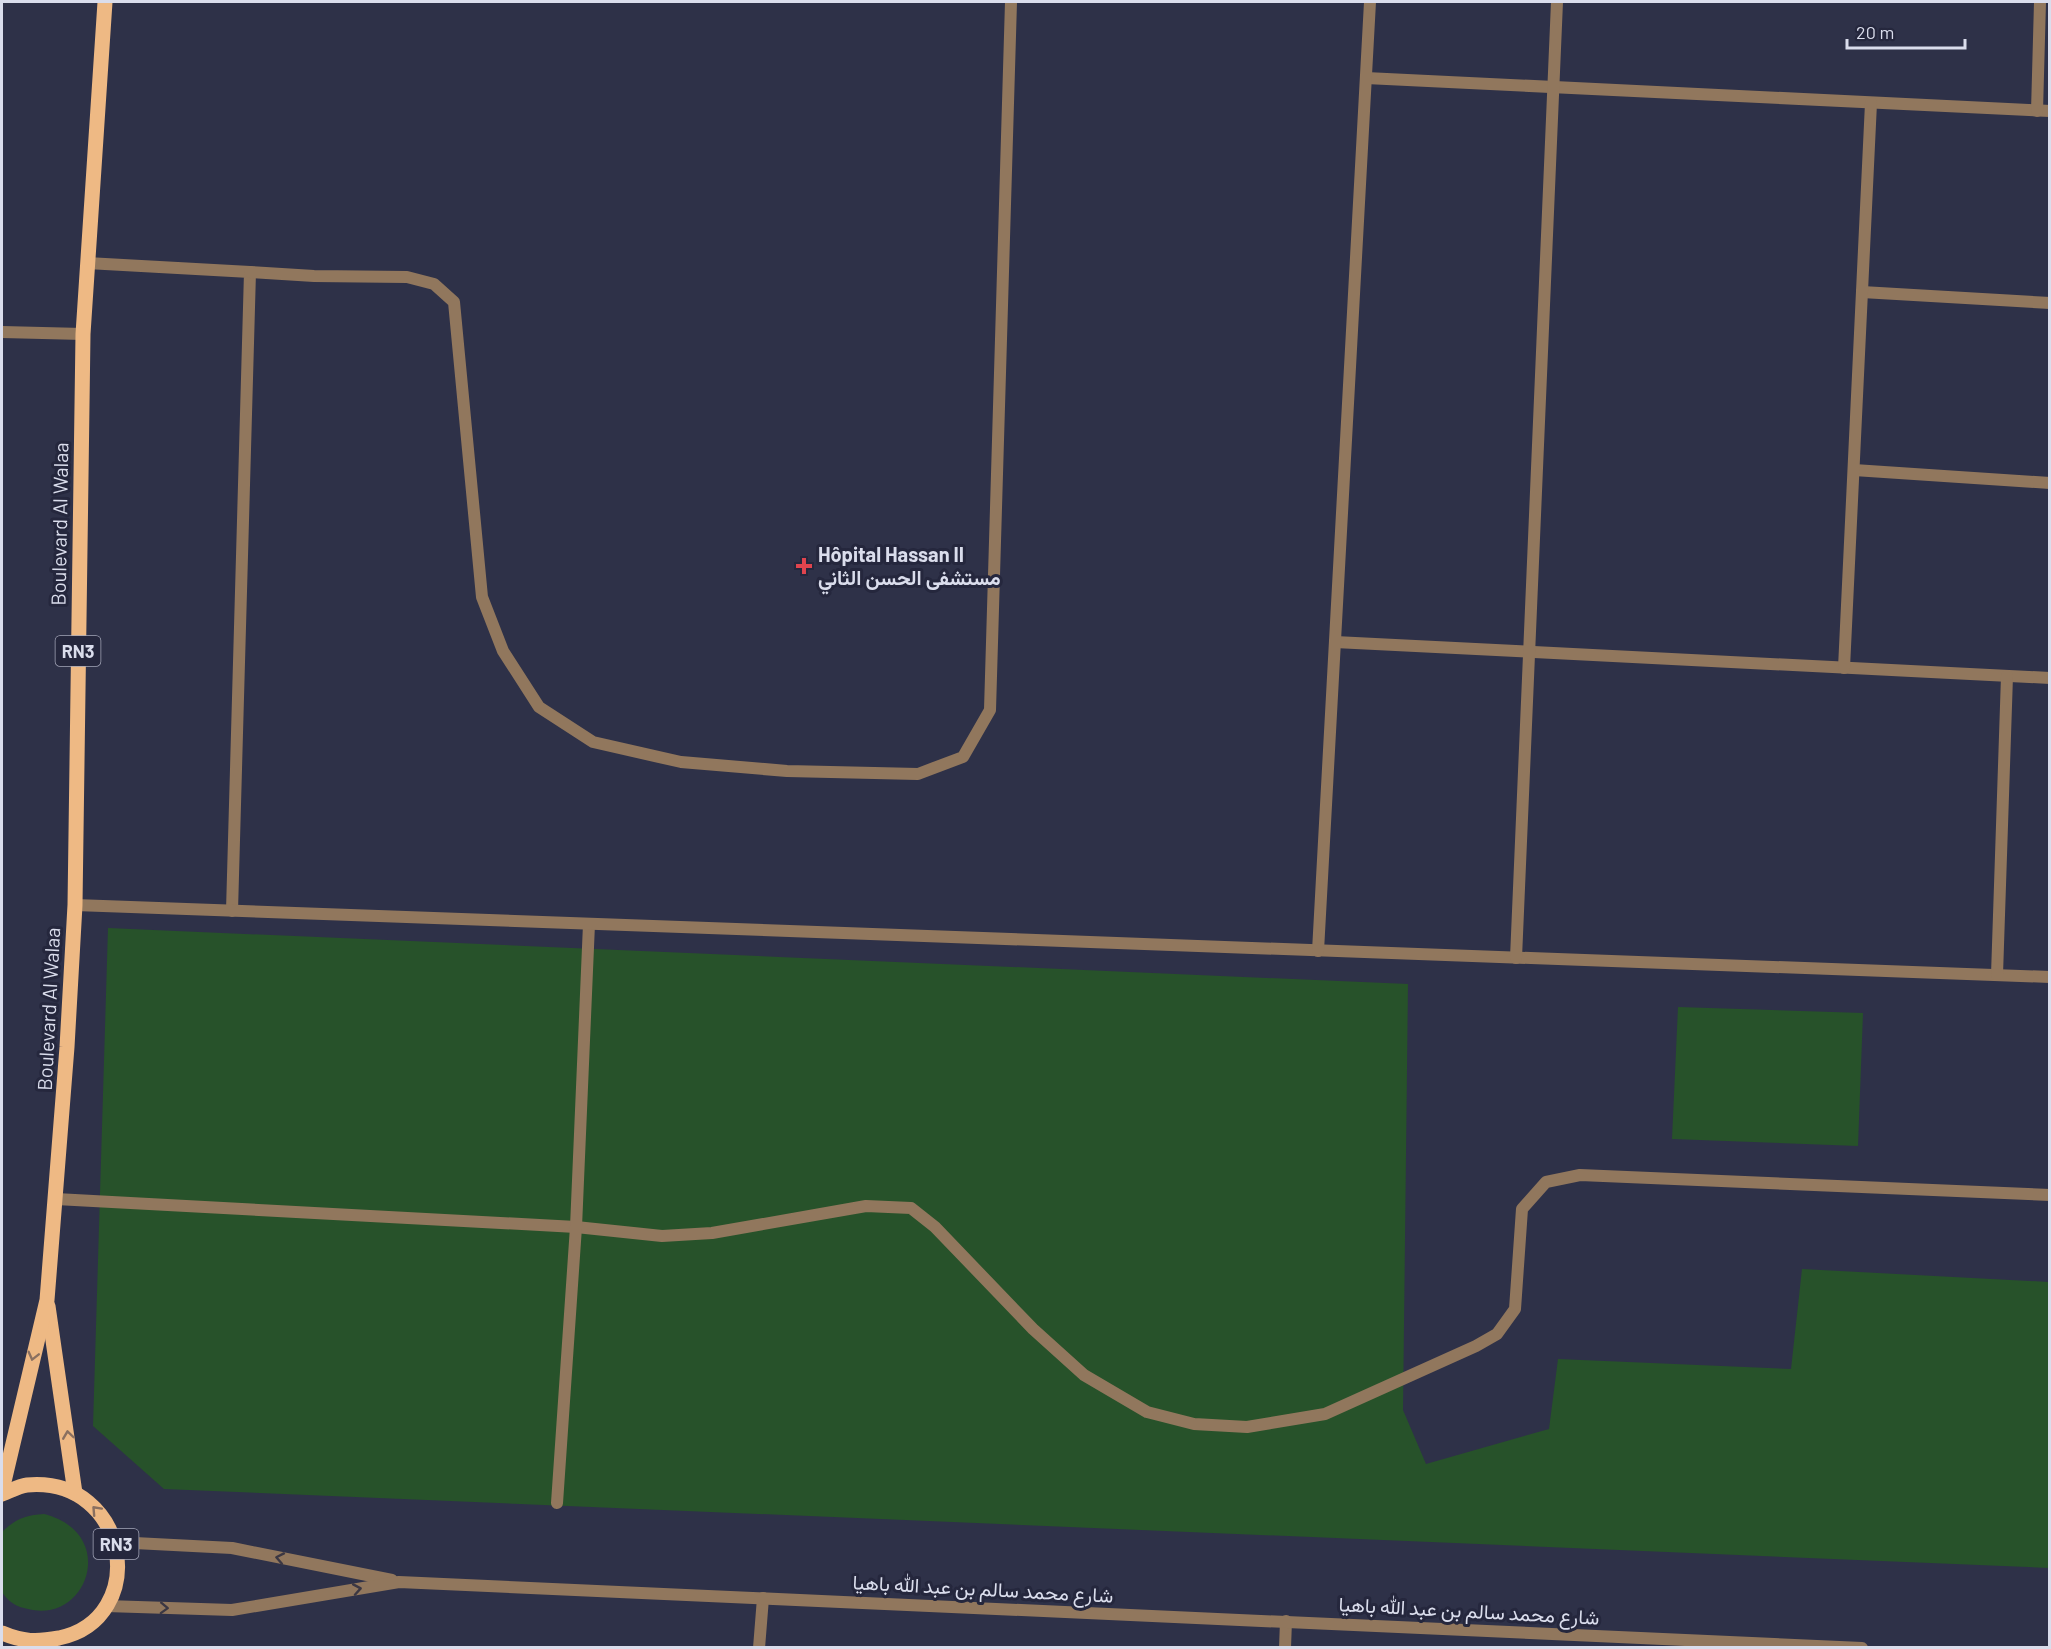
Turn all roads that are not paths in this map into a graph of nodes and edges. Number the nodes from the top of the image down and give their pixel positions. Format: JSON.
{"nodes":[{"id":1,"x":105,"y":2,"type":"edge"},
{"id":2,"x":1011,"y":2,"type":"edge"},
{"id":3,"x":1370,"y":2,"type":"edge"},
{"id":4,"x":1557,"y":2,"type":"edge"},
{"id":5,"x":2040,"y":2,"type":"edge"},
{"id":6,"x":1366,"y":78,"type":"junction"},
{"id":7,"x":1553,"y":87,"type":"junction"},
{"id":8,"x":1872,"y":103,"type":"junction"},
{"id":9,"x":2043,"y":111,"type":"edge"},
{"id":10,"x":87,"y":263,"type":"junction"},
{"id":11,"x":250,"y":272,"type":"junction"},
{"id":12,"x":1862,"y":292,"type":"junction"},
{"id":13,"x":2049,"y":303,"type":"edge"},
{"id":14,"x":2,"y":332,"type":"edge"},
{"id":15,"x":82,"y":334,"type":"junction"},
{"id":16,"x":1854,"y":470,"type":"junction"},
{"id":17,"x":2049,"y":483,"type":"edge"},
{"id":18,"x":1335,"y":642,"type":"junction"},
{"id":19,"x":1529,"y":652,"type":"junction"},
{"id":20,"x":1844,"y":668,"type":"junction"},
{"id":21,"x":2007,"y":676,"type":"junction"},
{"id":22,"x":2049,"y":678,"type":"edge"},
{"id":23,"x":75,"y":905,"type":"junction"},
{"id":24,"x":232,"y":911,"type":"junction"},
{"id":25,"x":589,"y":924,"type":"junction"},
{"id":26,"x":1318,"y":951,"type":"junction"},
{"id":27,"x":1516,"y":958,"type":"junction"},
{"id":28,"x":1997,"y":975,"type":"junction"},
{"id":29,"x":2049,"y":977,"type":"edge"},
{"id":30,"x":2049,"y":1195,"type":"edge"},
{"id":31,"x":56,"y":1199,"type":"junction"},
{"id":32,"x":576,"y":1227,"type":"junction"},
{"id":33,"x":47,"y":1300,"type":"junction"},
{"id":34,"x":2,"y":1492,"type":"edge"},
{"id":35,"x":75,"y":1493,"type":"junction"},
{"id":36,"x":557,"y":1503,"type":"dead end"},
{"id":37,"x":115,"y":1542,"type":"junction"},
{"id":38,"x":399,"y":1582,"type":"junction"},
{"id":39,"x":763,"y":1598,"type":"junction"},
{"id":40,"x":106,"y":1606,"type":"junction"},
{"id":41,"x":1286,"y":1621,"type":"junction"},
{"id":42,"x":4,"y":1638,"type":"edge"},
{"id":43,"x":70,"y":1641,"type":"edge"},
{"id":44,"x":759,"y":1647,"type":"edge"},
{"id":45,"x":1285,"y":1647,"type":"edge"},
{"id":46,"x":1862,"y":1647,"type":"edge"}],
"edges":[{"from":1,"to":10,"type":"main road","name":"Boulevard Al Walaa","number":"RN3"},
{"from":2,"to":11,"type":"street"},
{"from":3,"to":6,"type":"street"},
{"from":4,"to":7,"type":"street"},
{"from":5,"to":9,"type":"street"},
{"from":6,"to":7,"type":"street"},
{"from":6,"to":18,"type":"street"},
{"from":7,"to":8,"type":"street"},
{"from":7,"to":19,"type":"street"},
{"from":8,"to":9,"type":"street"},
{"from":8,"to":12,"type":"street"},
{"from":10,"to":11,"type":"street"},
{"from":10,"to":15,"type":"main road","name":"Boulevard Al Walaa","number":"RN3"},
{"from":11,"to":24,"type":"street"},
{"from":12,"to":13,"type":"street"},
{"from":12,"to":16,"type":"street"},
{"from":14,"to":15,"type":"street"},
{"from":15,"to":23,"type":"main road","name":"Boulevard Al Walaa","number":"RN3"},
{"from":16,"to":17,"type":"street"},
{"from":16,"to":20,"type":"street"},
{"from":18,"to":19,"type":"street"},
{"from":18,"to":26,"type":"street"},
{"from":19,"to":20,"type":"street"},
{"from":19,"to":27,"type":"street"},
{"from":20,"to":21,"type":"street"},
{"from":21,"to":22,"type":"street"},
{"from":21,"to":28,"type":"street"},
{"from":23,"to":24,"type":"street"},
{"from":23,"to":31,"type":"main road","name":"Boulevard Al Walaa","number":"RN3"},
{"from":24,"to":25,"type":"street"},
{"from":25,"to":26,"type":"street"},
{"from":25,"to":32,"type":"street"},
{"from":26,"to":27,"type":"street"},
{"from":27,"to":28,"type":"street"},
{"from":28,"to":29,"type":"street"},
{"from":30,"to":32,"type":"street"},
{"from":31,"to":32,"type":"street"},
{"from":31,"to":33,"type":"main road","name":"Boulevard Al Walaa","number":"RN3"},
{"from":32,"to":36,"type":"street"},
{"from":33,"to":34,"type":"main road","number":"RN3","one_way":true},
{"from":35,"to":33,"type":"main road","number":"RN3","one_way":true},
{"from":34,"to":35,"type":"main road","number":"RN3"},
{"from":37,"to":35,"type":"main road","number":"RN3","one_way":true},
{"from":38,"to":37,"type":"street","one_way":true},
{"from":37,"to":40,"type":"main road","number":"RN3"},
{"from":38,"to":39,"type":"street","name":"شارع محمد سالم بن عبد الله باهيا"},
{"from":40,"to":38,"type":"street","name":"شارع محمد سالم بن عبد الله باهيا","one_way":true},
{"from":39,"to":41,"type":"street","name":"شارع محمد سالم بن عبد الله باهيا"},
{"from":39,"to":44,"type":"street"},
{"from":40,"to":43,"type":"main road","number":"RN3"},
{"from":41,"to":45,"type":"street"},
{"from":41,"to":46,"type":"street","name":"شارع محمد سالم بن عبد الله باهيا"},
{"from":42,"to":43,"type":"main road","number":"RN3"}]}
